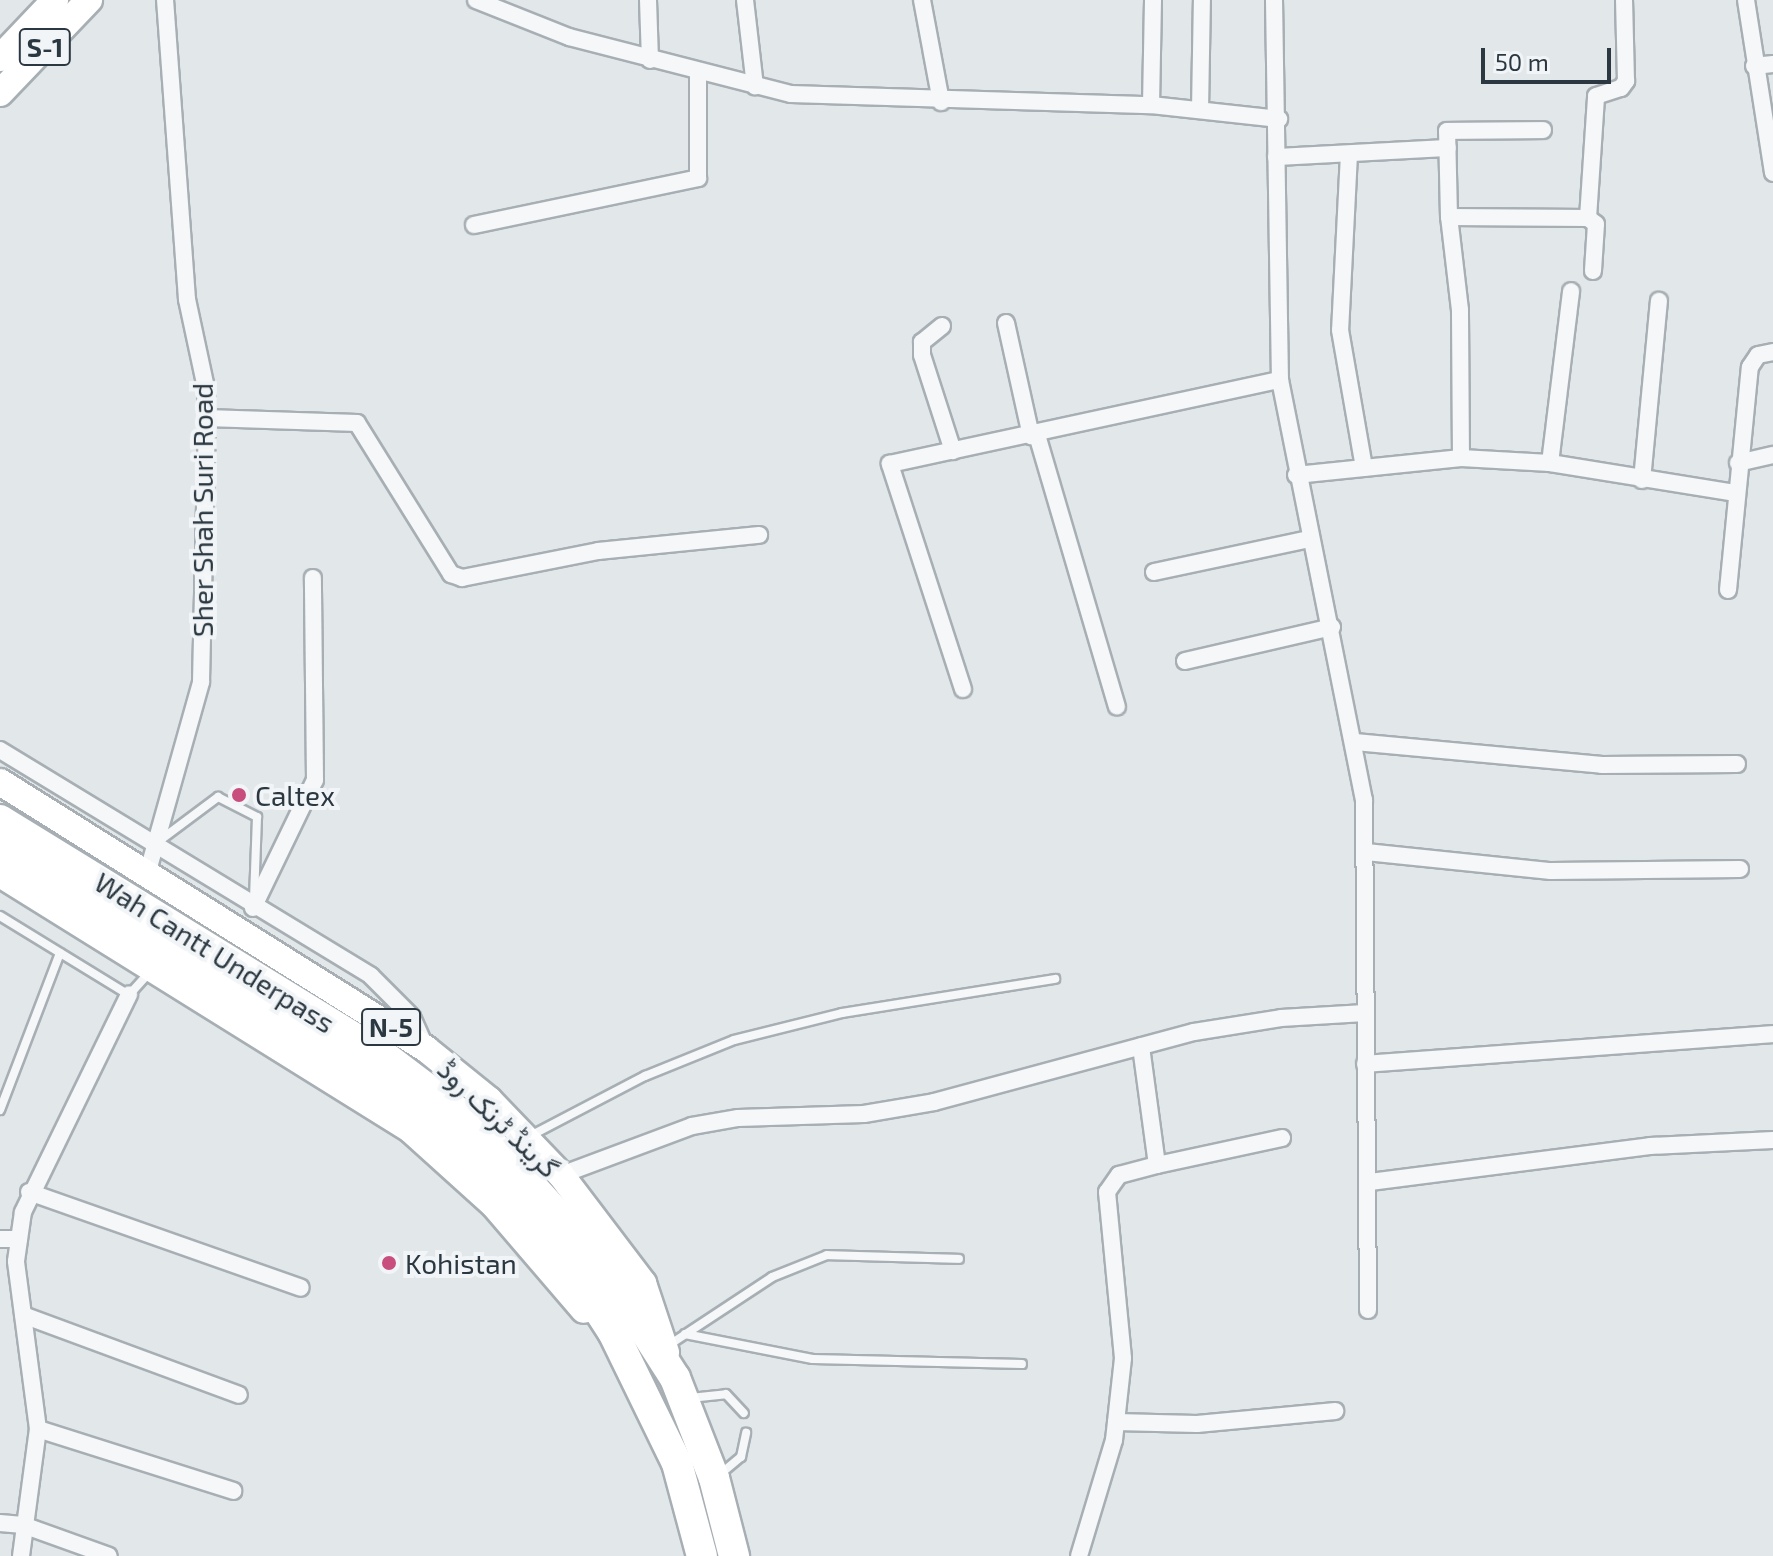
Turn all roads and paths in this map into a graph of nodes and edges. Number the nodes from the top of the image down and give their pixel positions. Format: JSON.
{"nodes":[{"id":1,"x":55,"y":0,"type":"edge"},
{"id":2,"x":89,"y":0,"type":"edge"},
{"id":3,"x":165,"y":0,"type":"edge"},
{"id":4,"x":476,"y":0,"type":"edge"},
{"id":5,"x":648,"y":0,"type":"edge"},
{"id":6,"x":745,"y":0,"type":"edge"},
{"id":7,"x":922,"y":0,"type":"edge"},
{"id":8,"x":1153,"y":0,"type":"edge"},
{"id":9,"x":1202,"y":0,"type":"edge"},
{"id":10,"x":1274,"y":0,"type":"edge"},
{"id":11,"x":1624,"y":0,"type":"edge"},
{"id":12,"x":1746,"y":0,"type":"edge"},
{"id":13,"x":0,"y":58,"type":"edge"},
{"id":14,"x":650,"y":60,"type":"junction"},
{"id":15,"x":1773,"y":64,"type":"edge"},
{"id":16,"x":1754,"y":66,"type":"junction"},
{"id":17,"x":698,"y":74,"type":"junction"},
{"id":18,"x":755,"y":86,"type":"junction"},
{"id":19,"x":0,"y":93,"type":"edge"},
{"id":20,"x":941,"y":102,"type":"junction"},
{"id":21,"x":1151,"y":105,"type":"junction"},
{"id":22,"x":1200,"y":110,"type":"junction"},
{"id":23,"x":1279,"y":119,"type":"junction"},
{"id":24,"x":1543,"y":130,"type":"dead end"},
{"id":25,"x":1769,"y":132,"type":"edge"},
{"id":26,"x":1448,"y":148,"type":"junction"},
{"id":27,"x":1349,"y":154,"type":"junction"},
{"id":28,"x":1276,"y":157,"type":"junction"},
{"id":29,"x":1773,"y":173,"type":"edge"},
{"id":30,"x":1449,"y":217,"type":"junction"},
{"id":31,"x":1588,"y":218,"type":"junction"},
{"id":32,"x":474,"y":225,"type":"dead end"},
{"id":33,"x":1593,"y":271,"type":"dead end"},
{"id":34,"x":1571,"y":291,"type":"dead end"},
{"id":35,"x":1659,"y":301,"type":"dead end"},
{"id":36,"x":1006,"y":323,"type":"dead end"},
{"id":37,"x":942,"y":326,"type":"dead end"},
{"id":38,"x":1773,"y":352,"type":"edge"},
{"id":39,"x":1280,"y":380,"type":"junction"},
{"id":40,"x":207,"y":418,"type":"junction"},
{"id":41,"x":1034,"y":435,"type":"junction"},
{"id":42,"x":953,"y":451,"type":"junction"},
{"id":43,"x":1773,"y":455,"type":"edge"},
{"id":44,"x":1461,"y":458,"type":"junction"},
{"id":45,"x":1550,"y":463,"type":"junction"},
{"id":46,"x":1738,"y":463,"type":"junction"},
{"id":47,"x":1364,"y":468,"type":"junction"},
{"id":48,"x":1296,"y":475,"type":"junction"},
{"id":49,"x":1642,"y":480,"type":"junction"},
{"id":50,"x":1735,"y":493,"type":"junction"},
{"id":51,"x":759,"y":535,"type":"dead end"},
{"id":52,"x":1309,"y":539,"type":"junction"},
{"id":53,"x":1154,"y":572,"type":"dead end"},
{"id":54,"x":313,"y":578,"type":"dead end"},
{"id":55,"x":1728,"y":590,"type":"dead end"},
{"id":56,"x":1332,"y":627,"type":"junction"},
{"id":57,"x":1185,"y":661,"type":"dead end"},
{"id":58,"x":963,"y":689,"type":"dead end"},
{"id":59,"x":1117,"y":706,"type":"dead end"},
{"id":60,"x":1355,"y":742,"type":"junction"},
{"id":61,"x":0,"y":750,"type":"edge"},
{"id":62,"x":1737,"y":764,"type":"dead end"},
{"id":63,"x":0,"y":782,"type":"edge"},
{"id":64,"x":0,"y":820,"type":"edge"},
{"id":65,"x":0,"y":846,"type":"edge"},
{"id":66,"x":1366,"y":852,"type":"junction"},
{"id":67,"x":150,"y":859,"type":"junction"},
{"id":68,"x":1740,"y":869,"type":"dead end"},
{"id":69,"x":0,"y":874,"type":"edge"},
{"id":70,"x":253,"y":908,"type":"junction"},
{"id":71,"x":0,"y":916,"type":"edge"},
{"id":72,"x":60,"y":953,"type":"junction"},
{"id":73,"x":153,"y":969,"type":"junction"},
{"id":74,"x":1055,"y":979,"type":"dead end"},
{"id":75,"x":129,"y":995,"type":"junction"},
{"id":76,"x":1365,"y":1013,"type":"junction"},
{"id":77,"x":1773,"y":1034,"type":"edge"},
{"id":78,"x":1141,"y":1046,"type":"junction"},
{"id":79,"x":426,"y":1049,"type":"junction"},
{"id":80,"x":1365,"y":1064,"type":"junction"},
{"id":81,"x":0,"y":1110,"type":"edge"},
{"id":82,"x":526,"y":1138,"type":"junction"},
{"id":83,"x":1282,"y":1138,"type":"dead end"},
{"id":84,"x":1773,"y":1140,"type":"edge"},
{"id":85,"x":1157,"y":1165,"type":"junction"},
{"id":86,"x":561,"y":1175,"type":"junction"},
{"id":87,"x":1370,"y":1182,"type":"junction"},
{"id":88,"x":29,"y":1192,"type":"junction"},
{"id":89,"x":0,"y":1239,"type":"edge"},
{"id":90,"x":19,"y":1239,"type":"junction"},
{"id":91,"x":959,"y":1259,"type":"dead end"},
{"id":92,"x":301,"y":1288,"type":"dead end"},
{"id":93,"x":1368,"y":1310,"type":"dead end"},
{"id":94,"x":23,"y":1315,"type":"junction"},
{"id":95,"x":675,"y":1341,"type":"junction"},
{"id":96,"x":1022,"y":1364,"type":"dead end"},
{"id":97,"x":680,"y":1388,"type":"junction"},
{"id":98,"x":644,"y":1391,"type":"junction"},
{"id":99,"x":239,"y":1395,"type":"dead end"},
{"id":100,"x":1335,"y":1411,"type":"dead end"},
{"id":101,"x":744,"y":1413,"type":"dead end"},
{"id":102,"x":1116,"y":1422,"type":"junction"},
{"id":103,"x":38,"y":1429,"type":"junction"},
{"id":104,"x":746,"y":1433,"type":"dead end"},
{"id":105,"x":714,"y":1478,"type":"junction"},
{"id":106,"x":233,"y":1491,"type":"dead end"},
{"id":107,"x":0,"y":1523,"type":"edge"},
{"id":108,"x":23,"y":1525,"type":"junction"},
{"id":109,"x":21,"y":1556,"type":"edge"},
{"id":110,"x":109,"y":1556,"type":"edge"},
{"id":111,"x":702,"y":1556,"type":"edge"},
{"id":112,"x":734,"y":1556,"type":"edge"},
{"id":113,"x":1079,"y":1556,"type":"edge"}],
"edges":[{"from":1,"to":13,"type":"main road","number":"S-1"},
{"from":2,"to":19,"type":"main road","number":"S-1"},
{"from":3,"to":40,"type":"street","name":"Sher Shah Suri Road"},
{"from":4,"to":14,"type":"street"},
{"from":5,"to":14,"type":"street"},
{"from":6,"to":18,"type":"street"},
{"from":7,"to":20,"type":"street"},
{"from":8,"to":21,"type":"street"},
{"from":9,"to":22,"type":"street"},
{"from":10,"to":23,"type":"street"},
{"from":11,"to":31,"type":"street"},
{"from":12,"to":16,"type":"street"},
{"from":14,"to":17,"type":"street"},
{"from":15,"to":16,"type":"street"},
{"from":16,"to":25,"type":"street"},
{"from":17,"to":18,"type":"street"},
{"from":17,"to":32,"type":"street"},
{"from":18,"to":20,"type":"street"},
{"from":20,"to":21,"type":"street"},
{"from":21,"to":22,"type":"street"},
{"from":22,"to":23,"type":"street"},
{"from":23,"to":28,"type":"street"},
{"from":24,"to":26,"type":"street"},
{"from":25,"to":29,"type":"street"},
{"from":26,"to":27,"type":"street"},
{"from":26,"to":30,"type":"street"},
{"from":27,"to":28,"type":"street"},
{"from":27,"to":47,"type":"street"},
{"from":28,"to":39,"type":"street"},
{"from":30,"to":31,"type":"street"},
{"from":30,"to":44,"type":"street"},
{"from":31,"to":33,"type":"street"},
{"from":34,"to":45,"type":"street"},
{"from":35,"to":49,"type":"street"},
{"from":36,"to":41,"type":"street"},
{"from":37,"to":42,"type":"street"},
{"from":38,"to":46,"type":"street"},
{"from":39,"to":41,"type":"street"},
{"from":39,"to":48,"type":"street"},
{"from":40,"to":51,"type":"street"},
{"from":40,"to":67,"type":"street","name":"Sher Shah Suri Road"},
{"from":41,"to":42,"type":"street"},
{"from":41,"to":59,"type":"street"},
{"from":42,"to":58,"type":"street"},
{"from":43,"to":46,"type":"street"},
{"from":44,"to":45,"type":"street"},
{"from":44,"to":47,"type":"street"},
{"from":45,"to":49,"type":"street"},
{"from":46,"to":50,"type":"street"},
{"from":47,"to":48,"type":"street"},
{"from":48,"to":52,"type":"street"},
{"from":49,"to":50,"type":"street"},
{"from":50,"to":55,"type":"street"},
{"from":52,"to":53,"type":"street"},
{"from":52,"to":56,"type":"street"},
{"from":54,"to":70,"type":"street"},
{"from":56,"to":57,"type":"street"},
{"from":56,"to":60,"type":"street"},
{"from":60,"to":62,"type":"street"},
{"from":60,"to":66,"type":"street"},
{"from":61,"to":67,"type":"street"},
{"from":63,"to":67,"type":"main road","name":"گرینڈ ٹرنک روڈ","number":"N-5"},
{"from":64,"to":97,"type":"highway","name":"Wah Cantt Underpass"},
{"from":65,"to":98,"type":"highway","name":"Wah Cantt Underpass"},
{"from":66,"to":68,"type":"street"},
{"from":66,"to":76,"type":"street"},
{"from":67,"to":70,"type":"street"},
{"from":67,"to":70,"type":"lane"},
{"from":67,"to":79,"type":"main road","name":"گرینڈ ٹرنک روڈ","number":"N-5"},
{"from":69,"to":73,"type":"main road"},
{"from":70,"to":79,"type":"street"},
{"from":71,"to":72,"type":"lane"},
{"from":72,"to":75,"type":"lane"},
{"from":72,"to":81,"type":"lane"},
{"from":73,"to":75,"type":"lane"},
{"from":73,"to":98,"type":"main road"},
{"from":74,"to":82,"type":"lane"},
{"from":75,"to":88,"type":"street"},
{"from":76,"to":78,"type":"street"},
{"from":76,"to":80,"type":"street"},
{"from":77,"to":80,"type":"street"},
{"from":78,"to":85,"type":"street"},
{"from":78,"to":86,"type":"street"},
{"from":79,"to":82,"type":"main road","name":"گرینڈ ٹرنک روڈ","number":"N-5"},
{"from":80,"to":87,"type":"street"},
{"from":82,"to":86,"type":"main road","name":"گرینڈ ٹرنک روڈ","number":"N-5"},
{"from":83,"to":85,"type":"street"},
{"from":84,"to":87,"type":"street"},
{"from":85,"to":102,"type":"street"},
{"from":86,"to":95,"type":"main road","name":"گرینڈ ٹرنک روڈ","number":"N-5"},
{"from":87,"to":93,"type":"street"},
{"from":88,"to":90,"type":"street"},
{"from":88,"to":92,"type":"street"},
{"from":89,"to":90,"type":"street"},
{"from":90,"to":94,"type":"street"},
{"from":91,"to":95,"type":"lane"},
{"from":94,"to":99,"type":"street"},
{"from":94,"to":103,"type":"street"},
{"from":95,"to":96,"type":"lane"},
{"from":95,"to":97,"type":"main road","name":"گرینڈ ٹرنک روڈ","number":"N-5"},
{"from":97,"to":101,"type":"lane"},
{"from":97,"to":105,"type":"highway","name":"گرینڈ ٹرنک روڈ","number":"N-5"},
{"from":98,"to":111,"type":"highway"},
{"from":100,"to":102,"type":"street"},
{"from":102,"to":113,"type":"street"},
{"from":103,"to":106,"type":"street"},
{"from":103,"to":108,"type":"street"},
{"from":104,"to":105,"type":"lane"},
{"from":105,"to":112,"type":"highway","name":"گرینڈ ٹرنک روڈ","number":"N-5"},
{"from":107,"to":108,"type":"street"},
{"from":108,"to":109,"type":"street"},
{"from":108,"to":110,"type":"street"}]}
